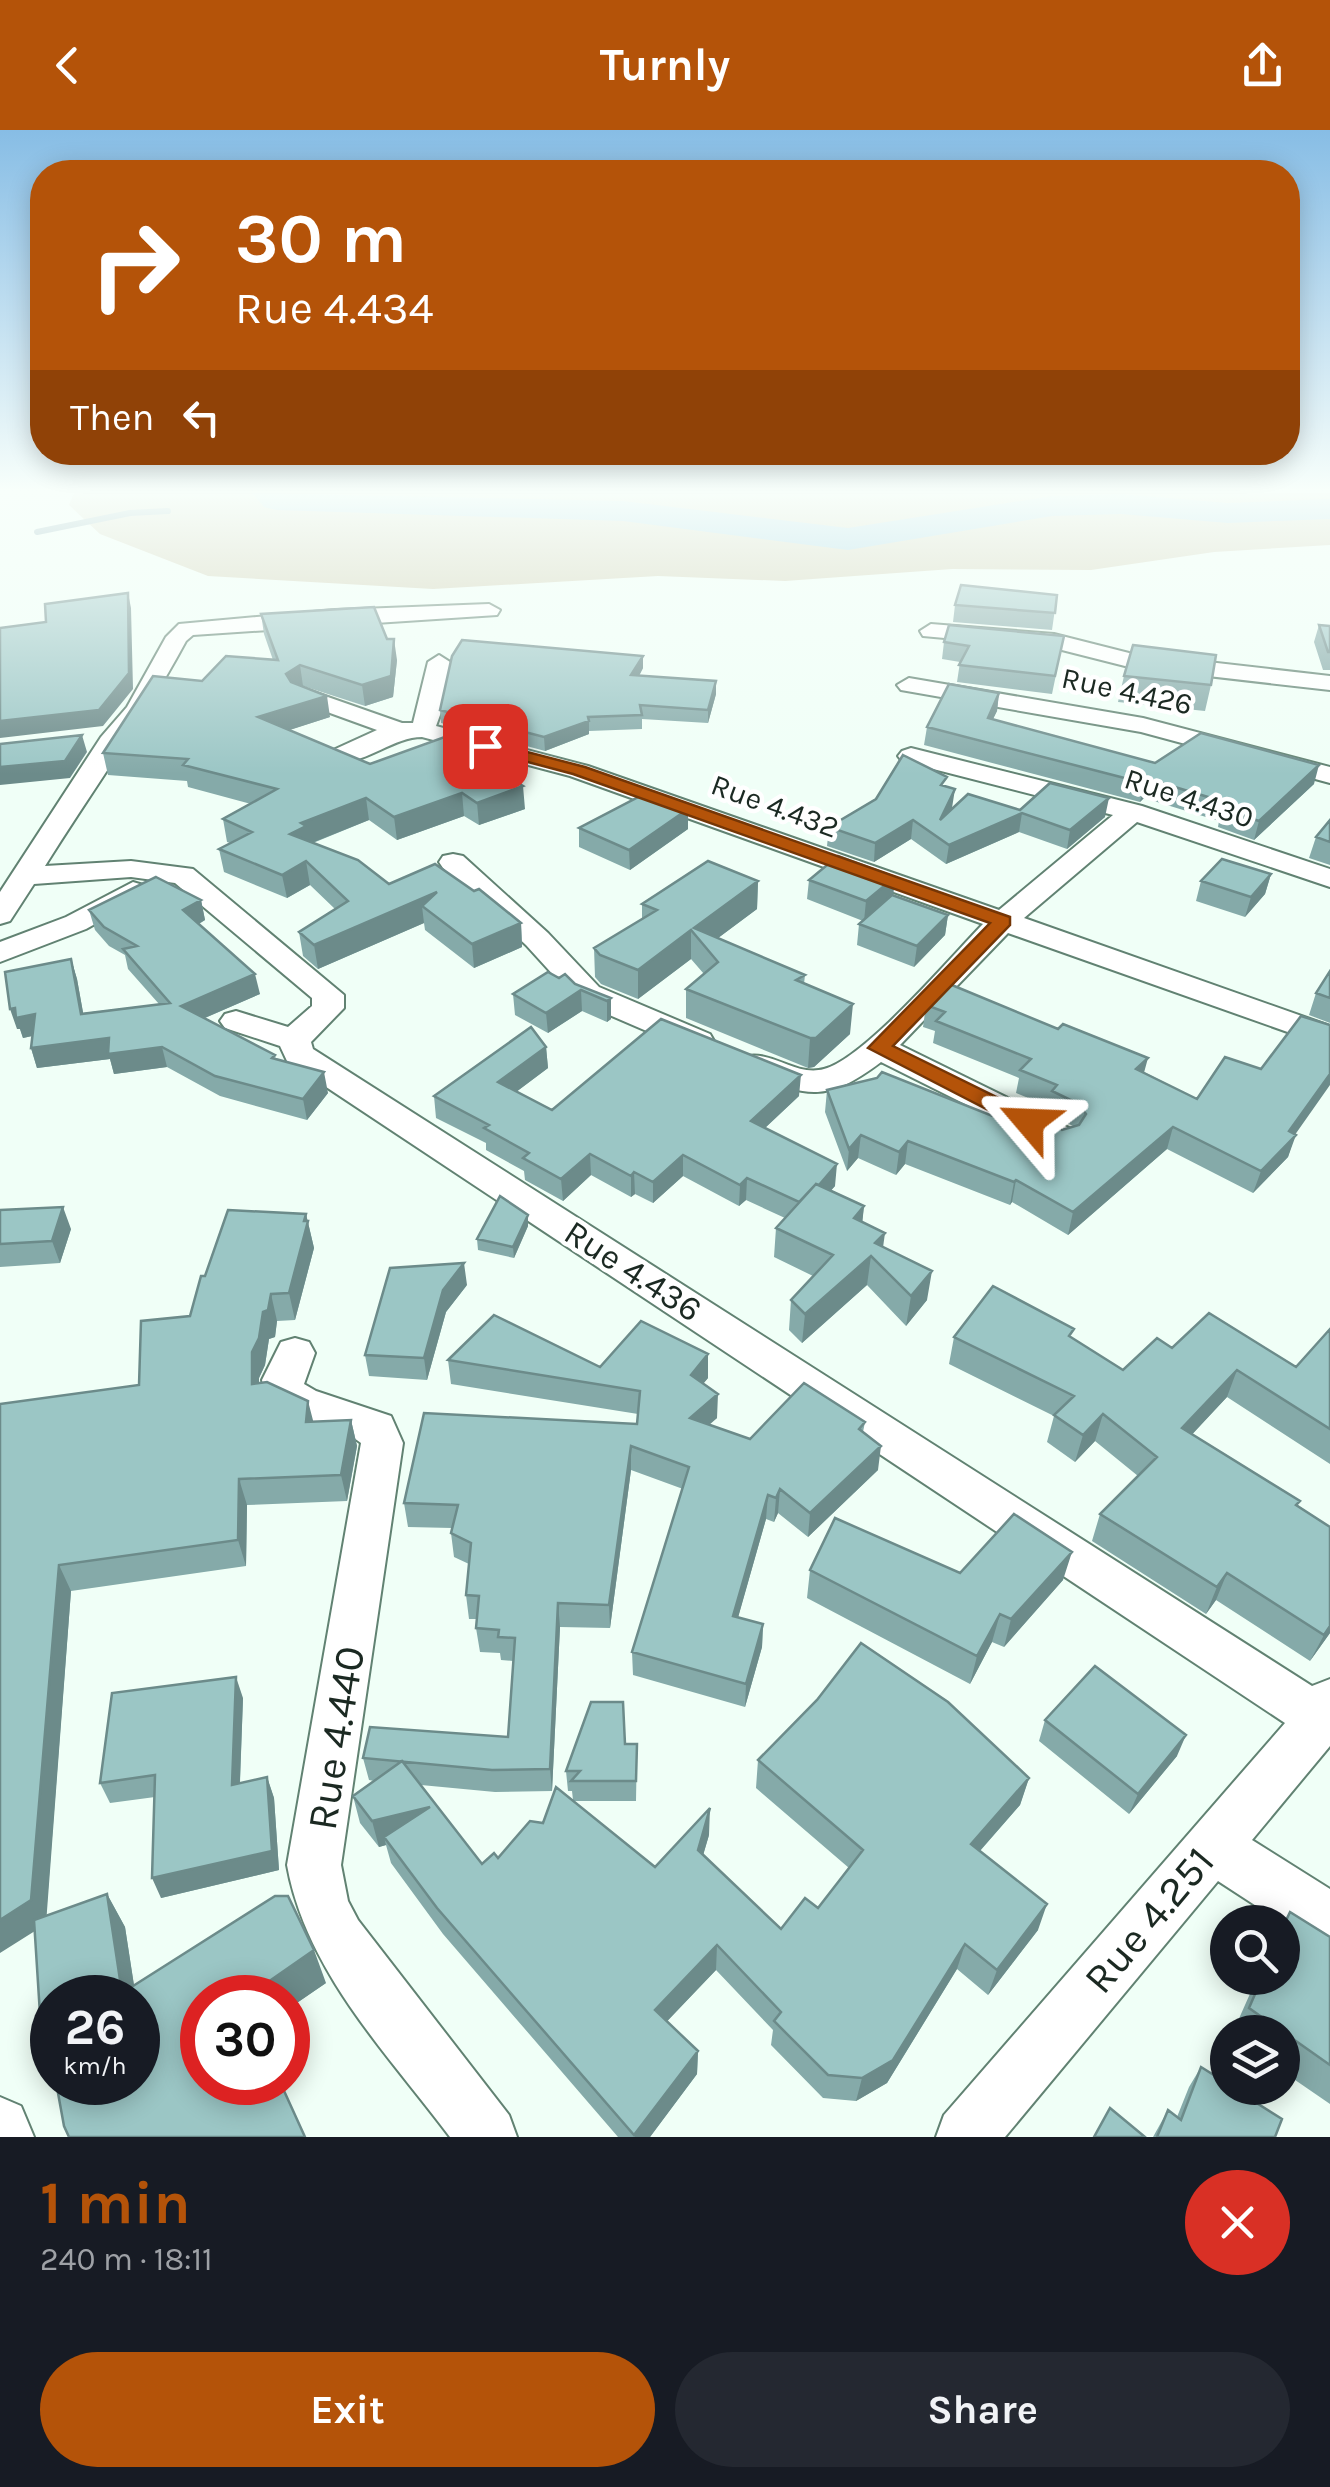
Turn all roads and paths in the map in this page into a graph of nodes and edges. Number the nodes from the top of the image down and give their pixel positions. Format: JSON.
{"nodes":[{"id":1,"x":489,"y":610,"type":"dead end"},
{"id":2,"x":931,"y":631,"type":"dead end"},
{"id":3,"x":439,"y":662,"type":"dead end"},
{"id":4,"x":1330,"y":683,"type":"edge"},
{"id":5,"x":908,"y":685,"type":"dead end"},
{"id":6,"x":305,"y":696,"type":"edge"},
{"id":7,"x":410,"y":730,"type":"junction"},
{"id":8,"x":114,"y":737,"type":"junction"},
{"id":9,"x":76,"y":741,"type":"edge"},
{"id":10,"x":340,"y":756,"type":"edge"},
{"id":11,"x":911,"y":756,"type":"edge"},
{"id":12,"x":1330,"y":775,"type":"edge"},
{"id":13,"x":1133,"y":812,"type":"junction"},
{"id":14,"x":453,"y":862,"type":"dead end"},
{"id":15,"x":162,"y":870,"type":"junction"},
{"id":16,"x":25,"y":876,"type":"junction"},
{"id":17,"x":1330,"y":878,"type":"edge"},
{"id":18,"x":0,"y":915,"type":"edge"},
{"id":19,"x":1003,"y":921,"type":"junction"},
{"id":20,"x":0,"y":954,"type":"edge"},
{"id":21,"x":236,"y":1021,"type":"dead end"},
{"id":22,"x":1330,"y":1037,"type":"edge"},
{"id":23,"x":294,"y":1040,"type":"junction"},
{"id":24,"x":879,"y":1048,"type":"junction"},
{"id":25,"x":1059,"y":1137,"type":"edge"},
{"id":26,"x":295,"y":1353,"type":"dead end"},
{"id":27,"x":1325,"y":1710,"type":"edge"},
{"id":28,"x":1213,"y":1846,"type":"junction"},
{"id":29,"x":1330,"y":1921,"type":"edge"},
{"id":30,"x":0,"y":2127,"type":"edge"},
{"id":31,"x":4,"y":2137,"type":"edge"},
{"id":32,"x":487,"y":2137,"type":"edge"},
{"id":33,"x":966,"y":2137,"type":"edge"}],
"edges":[{"from":1,"to":8,"type":"street"},
{"from":2,"to":4,"type":"street"},
{"from":3,"to":7,"type":"street"},
{"from":5,"to":12,"type":"street","name":"Rue 4.426"},
{"from":6,"to":7,"type":"street","name":"Rue 4.432"},
{"from":7,"to":10,"type":"street"},
{"from":7,"to":19,"type":"street","name":"Rue 4.432"},
{"from":8,"to":9,"type":"street"},
{"from":8,"to":16,"type":"street"},
{"from":11,"to":13,"type":"street","name":"Rue 4.430"},
{"from":13,"to":17,"type":"street","name":"Rue 4.430"},
{"from":13,"to":19,"type":"street"},
{"from":14,"to":24,"type":"street"},
{"from":15,"to":16,"type":"street"},
{"from":15,"to":20,"type":"street"},
{"from":15,"to":23,"type":"street"},
{"from":16,"to":18,"type":"street"},
{"from":19,"to":22,"type":"street","name":"Rue 4.432"},
{"from":19,"to":24,"type":"street"},
{"from":21,"to":23,"type":"street"},
{"from":23,"to":27,"type":"street","name":"Rue 4.436"},
{"from":24,"to":25,"type":"street"},
{"from":26,"to":32,"type":"street","name":"Rue 4.440"},
{"from":27,"to":28,"type":"street","name":"Rue 4.251"},
{"from":28,"to":29,"type":"street"},
{"from":28,"to":33,"type":"street","name":"Rue 4.251"},
{"from":30,"to":31,"type":"street"}]}
